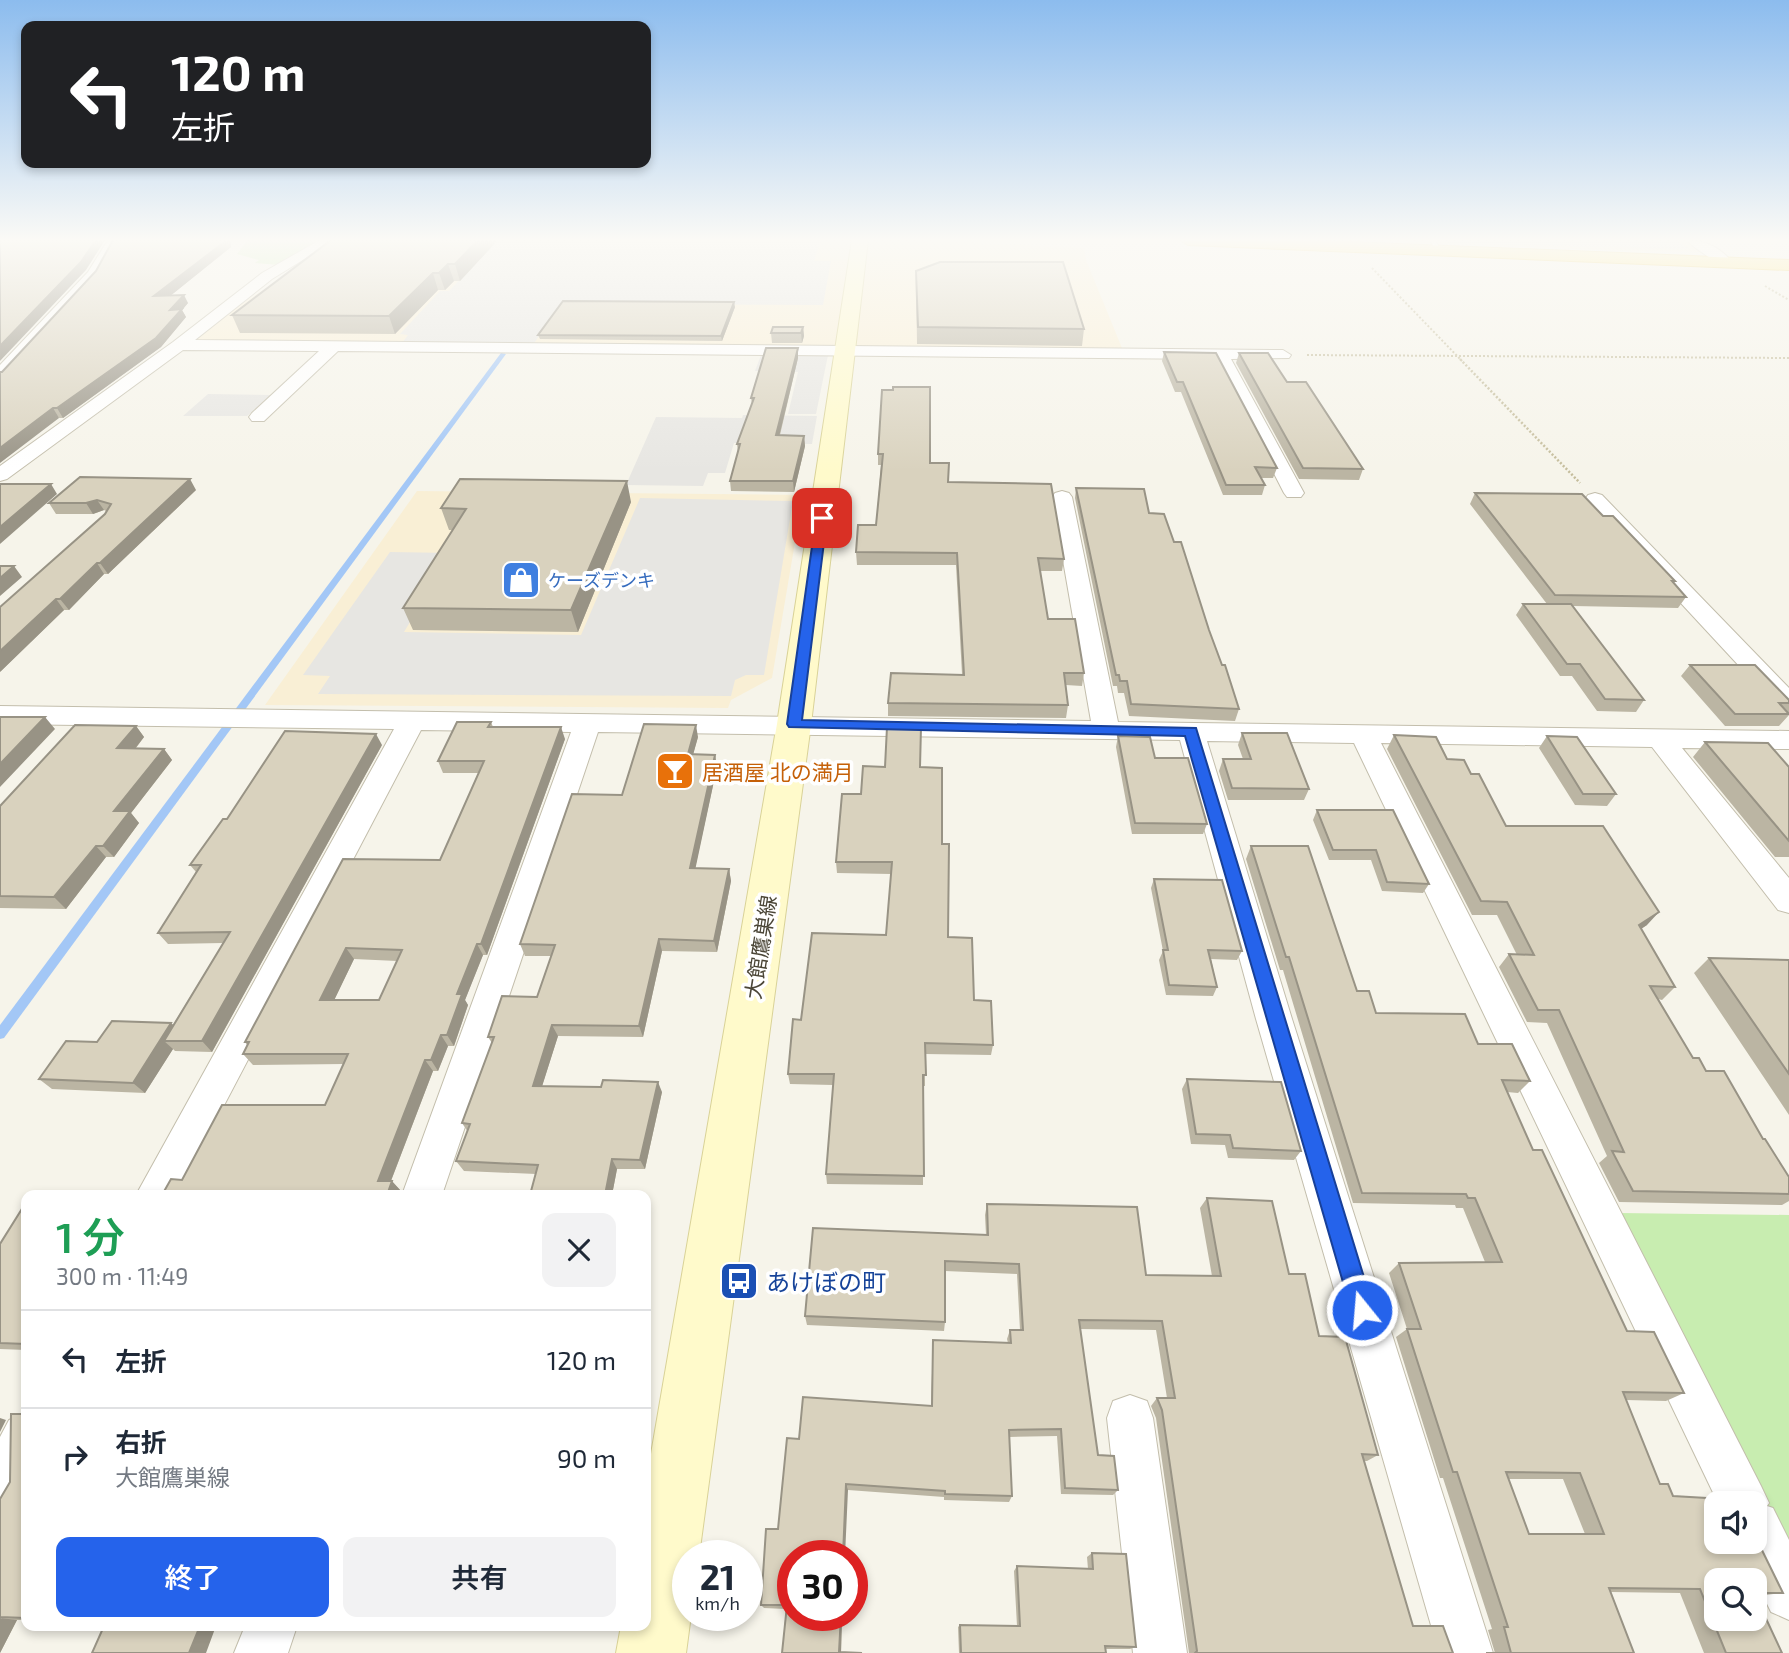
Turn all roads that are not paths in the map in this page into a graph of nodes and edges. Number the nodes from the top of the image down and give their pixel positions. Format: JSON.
{"nodes":[{"id":1,"x":54,"y":317,"type":"edge"},
{"id":2,"x":215,"y":317,"type":"edge"},
{"id":3,"x":849,"y":317,"type":"edge"},
{"id":4,"x":180,"y":345,"type":"junction"},
{"id":5,"x":334,"y":346,"type":"junction"},
{"id":6,"x":844,"y":351,"type":"junction"},
{"id":7,"x":1220,"y":354,"type":"junction"},
{"id":8,"x":1283,"y":355,"type":"road end"},
{"id":9,"x":0,"y":375,"type":"edge"},
{"id":10,"x":258,"y":418,"type":"dead end"},
{"id":11,"x":0,"y":475,"type":"edge"},
{"id":12,"x":1294,"y":493,"type":"dead end"},
{"id":13,"x":1062,"y":497,"type":"dead end"},
{"id":14,"x":1595,"y":499,"type":"road end"},
{"id":15,"x":1789,"y":704,"type":"edge"},
{"id":16,"x":0,"y":715,"type":"edge"},
{"id":17,"x":85,"y":716,"type":"junction"},
{"id":18,"x":413,"y":719,"type":"junction"},
{"id":19,"x":587,"y":722,"type":"junction"},
{"id":20,"x":794,"y":724,"type":"junction"},
{"id":21,"x":1106,"y":730,"type":"junction"},
{"id":22,"x":1191,"y":731,"type":"junction"},
{"id":23,"x":1362,"y":732,"type":"junction"},
{"id":24,"x":1659,"y":738,"type":"junction"},
{"id":25,"x":1789,"y":740,"type":"edge"},
{"id":26,"x":60,"y":744,"type":"edge"},
{"id":27,"x":1789,"y":901,"type":"edge"},
{"id":28,"x":159,"y":1190,"type":"edge"},
{"id":29,"x":424,"y":1190,"type":"edge"},
{"id":30,"x":1130,"y":1418,"type":"dead end"},
{"id":31,"x":21,"y":1446,"type":"edge"},
{"id":32,"x":0,"y":1486,"type":"edge"},
{"id":33,"x":1738,"y":1491,"type":"edge"},
{"id":34,"x":1767,"y":1550,"type":"edge"},
{"id":35,"x":1789,"y":1594,"type":"edge"},
{"id":36,"x":269,"y":1631,"type":"edge"},
{"id":37,"x":261,"y":1653,"type":"edge"},
{"id":38,"x":651,"y":1653,"type":"edge"},
{"id":39,"x":1160,"y":1653,"type":"edge"},
{"id":40,"x":1466,"y":1653,"type":"edge"}],
"edges":[{"from":1,"to":9,"type":"street"},
{"from":2,"to":4,"type":"street"},
{"from":3,"to":6,"type":"main road","name":"大館鷹巣線"},
{"from":4,"to":5,"type":"street"},
{"from":4,"to":11,"type":"street"},
{"from":5,"to":6,"type":"street"},
{"from":5,"to":10,"type":"street"},
{"from":6,"to":7,"type":"street"},
{"from":6,"to":20,"type":"main road","name":"大館鷹巣線"},
{"from":7,"to":8,"type":"street"},
{"from":7,"to":12,"type":"street"},
{"from":13,"to":21,"type":"street"},
{"from":14,"to":15,"type":"street"},
{"from":16,"to":17,"type":"street"},
{"from":17,"to":18,"type":"street"},
{"from":17,"to":26,"type":"street"},
{"from":18,"to":19,"type":"street"},
{"from":18,"to":28,"type":"street"},
{"from":19,"to":20,"type":"street"},
{"from":19,"to":29,"type":"street"},
{"from":20,"to":21,"type":"street"},
{"from":20,"to":38,"type":"main road","name":"大館鷹巣線"},
{"from":21,"to":22,"type":"street"},
{"from":22,"to":23,"type":"street"},
{"from":22,"to":40,"type":"street"},
{"from":23,"to":24,"type":"street"},
{"from":23,"to":33,"type":"street"},
{"from":24,"to":25,"type":"street"},
{"from":24,"to":27,"type":"street"},
{"from":30,"to":39,"type":"street"},
{"from":31,"to":32,"type":"street"},
{"from":34,"to":35,"type":"street"},
{"from":36,"to":37,"type":"street"}]}
